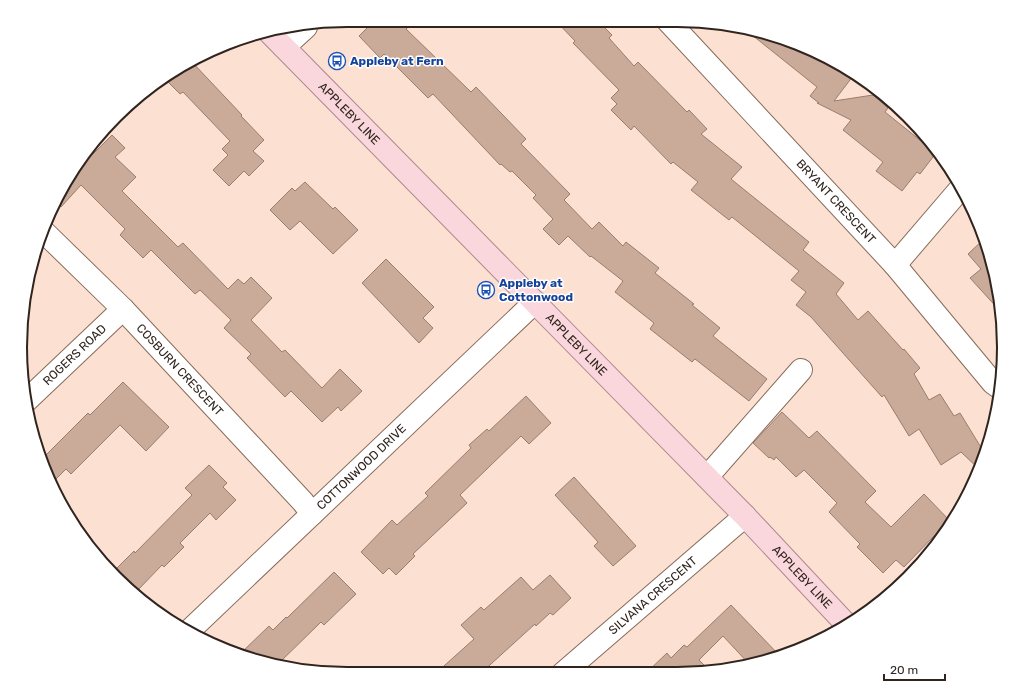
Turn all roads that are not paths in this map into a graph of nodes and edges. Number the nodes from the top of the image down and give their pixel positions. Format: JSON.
{"nodes":[{"id":1,"x":674,"y":27,"type":"edge"},
{"id":2,"x":296,"y":31,"type":"edge"},
{"id":3,"x":277,"y":40,"type":"edge"},
{"id":4,"x":957,"y":193,"type":"edge"},
{"id":5,"x":47,"y":235,"type":"edge"},
{"id":6,"x":895,"y":265,"type":"junction"},
{"id":7,"x":535,"y":302,"type":"junction"},
{"id":8,"x":123,"y":309,"type":"junction"},
{"id":9,"x":801,"y":370,"type":"dead end"},
{"id":10,"x":994,"y":384,"type":"edge"},
{"id":11,"x":31,"y":396,"type":"edge"},
{"id":12,"x":707,"y":477,"type":"junction"},
{"id":13,"x":312,"y":514,"type":"junction"},
{"id":14,"x":744,"y":516,"type":"junction"},
{"id":15,"x":843,"y":620,"type":"edge"},
{"id":16,"x":193,"y":627,"type":"edge"},
{"id":17,"x":570,"y":667,"type":"edge"}],
"edges":[{"from":1,"to":6,"type":"street","name":"BRYANT CRESCENT"},
{"from":2,"to":3,"type":"street"},
{"from":3,"to":7,"type":"main road","name":"APPLEBY LINE"},
{"from":4,"to":6,"type":"street"},
{"from":5,"to":8,"type":"street","name":"COSBURN CRESCENT"},
{"from":6,"to":10,"type":"street","name":"BRYANT CRESCENT"},
{"from":7,"to":12,"type":"main road","name":"APPLEBY LINE"},
{"from":7,"to":13,"type":"street","name":"COTTONWOOD DRIVE"},
{"from":8,"to":11,"type":"street","name":"ROGERS ROAD"},
{"from":8,"to":13,"type":"street","name":"COSBURN CRESCENT"},
{"from":9,"to":12,"type":"street"},
{"from":12,"to":14,"type":"main road","name":"APPLEBY LINE"},
{"from":13,"to":16,"type":"street","name":"COTTONWOOD DRIVE"},
{"from":14,"to":15,"type":"main road","name":"APPLEBY LINE"},
{"from":14,"to":17,"type":"street","name":"SILVANA CRESCENT"}]}
